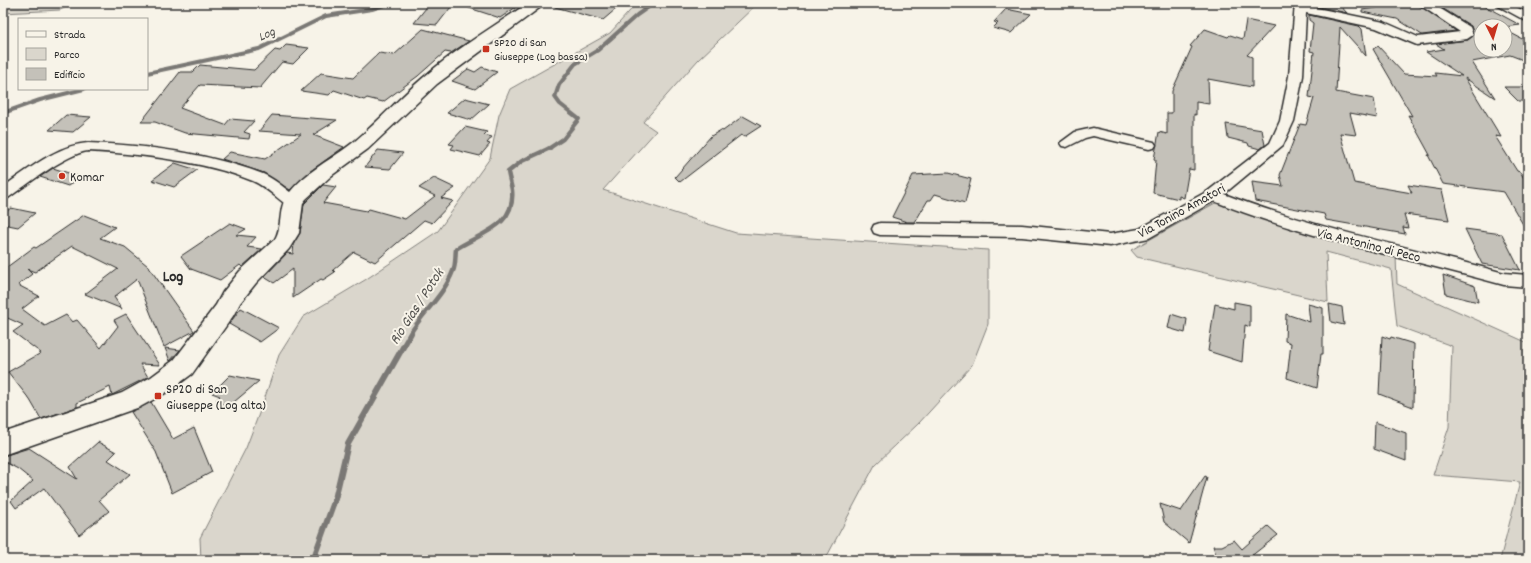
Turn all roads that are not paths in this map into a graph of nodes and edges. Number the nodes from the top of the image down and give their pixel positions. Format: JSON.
{"nodes":[{"id":1,"x":538,"y":3,"type":"edge"},
{"id":2,"x":1423,"y":3,"type":"edge"},
{"id":3,"x":1499,"y":3,"type":"edge"},
{"id":4,"x":1301,"y":5,"type":"edge"},
{"id":5,"x":1528,"y":18,"type":"edge"},
{"id":6,"x":1067,"y":143,"type":"dead end"},
{"id":7,"x":1149,"y":145,"type":"dead end"},
{"id":8,"x":3,"y":194,"type":"edge"},
{"id":9,"x":1213,"y":195,"type":"junction"},
{"id":10,"x":293,"y":202,"type":"junction"},
{"id":11,"x":880,"y":228,"type":"dead end"},
{"id":12,"x":1528,"y":281,"type":"edge"},
{"id":13,"x":3,"y":444,"type":"edge"}],
"edges":[{"from":1,"to":10,"type":"street"},
{"from":2,"to":4,"type":"street"},
{"from":3,"to":5,"type":"street"},
{"from":4,"to":9,"type":"street","name":"Via Tonino Amatori"},
{"from":6,"to":7,"type":"street"},
{"from":8,"to":10,"type":"street"},
{"from":9,"to":11,"type":"street","name":"Via Tonino Amatori"},
{"from":9,"to":12,"type":"street","name":"Via Antonino di Peco"},
{"from":10,"to":13,"type":"street"}]}
